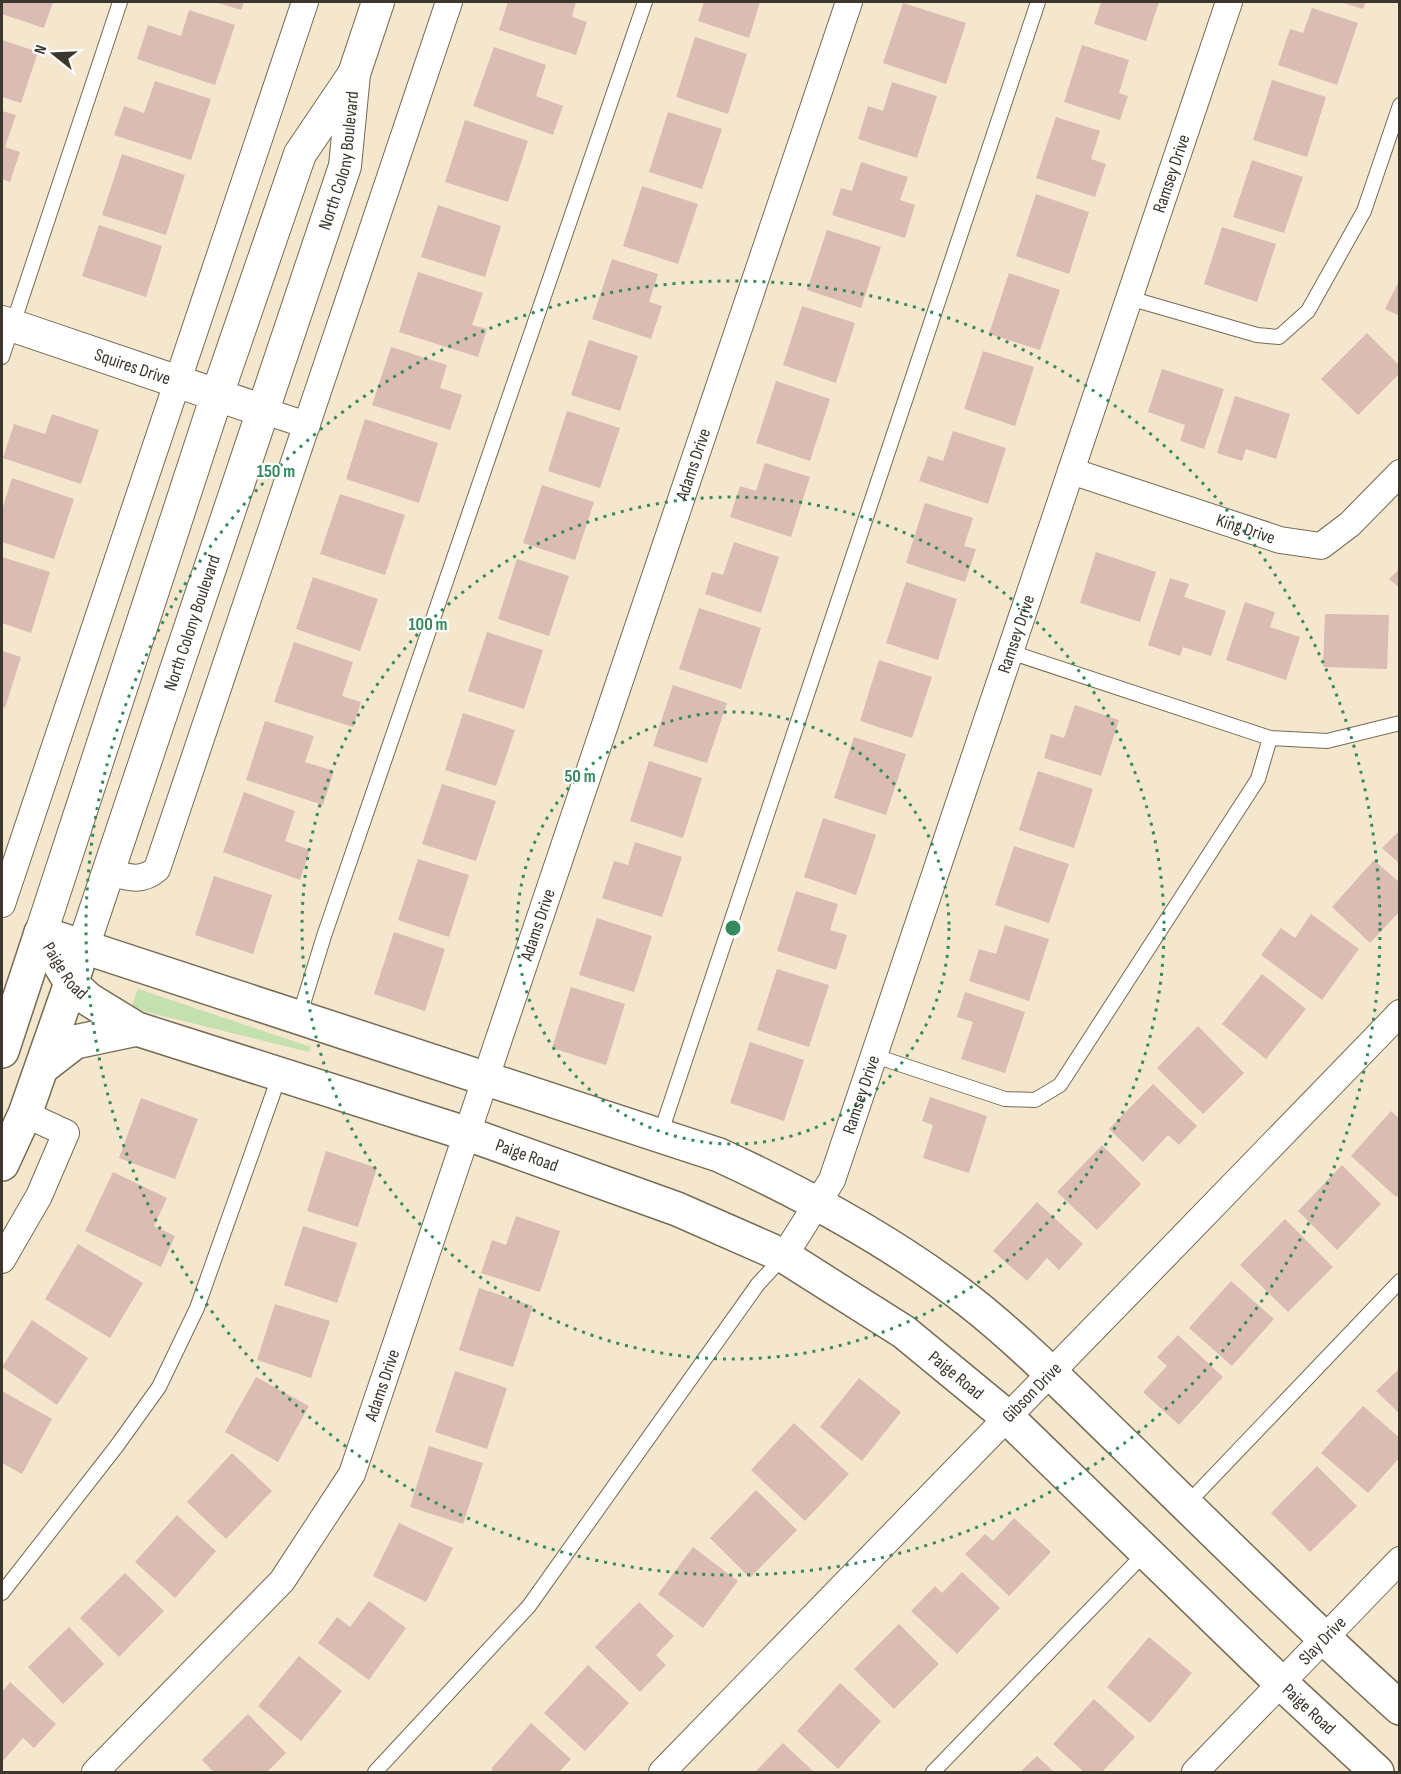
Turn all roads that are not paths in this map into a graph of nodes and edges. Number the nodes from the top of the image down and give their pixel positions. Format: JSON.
{"nodes":[{"id":1,"x":120,"y":2,"type":"edge"},
{"id":2,"x":305,"y":2,"type":"edge"},
{"id":3,"x":378,"y":2,"type":"edge"},
{"id":4,"x":449,"y":2,"type":"edge"},
{"id":5,"x":645,"y":2,"type":"edge"},
{"id":6,"x":849,"y":2,"type":"edge"},
{"id":7,"x":1038,"y":2,"type":"edge"},
{"id":8,"x":1229,"y":2,"type":"edge"},
{"id":9,"x":354,"y":74,"type":"junction"},
{"id":10,"x":1400,"y":105,"type":"edge"},
{"id":11,"x":1129,"y":298,"type":"junction"},
{"id":12,"x":7,"y":324,"type":"edge"},
{"id":13,"x":2,"y":357,"type":"edge"},
{"id":14,"x":177,"y":380,"type":"junction"},
{"id":15,"x":217,"y":395,"type":"junction"},
{"id":16,"x":264,"y":411,"type":"junction"},
{"id":17,"x":307,"y":425,"type":"junction"},
{"id":18,"x":1071,"y":471,"type":"junction"},
{"id":19,"x":1400,"y":473,"type":"edge"},
{"id":20,"x":1010,"y":652,"type":"junction"},
{"id":21,"x":1400,"y":723,"type":"edge"},
{"id":22,"x":1270,"y":738,"type":"junction"},
{"id":23,"x":108,"y":872,"type":"junction"},
{"id":24,"x":2,"y":904,"type":"edge"},
{"id":25,"x":41,"y":933,"type":"junction"},
{"id":26,"x":83,"y":947,"type":"junction"},
{"id":27,"x":72,"y":983,"type":"junction"},
{"id":28,"x":1400,"y":1013,"type":"edge"},
{"id":29,"x":299,"y":1017,"type":"junction"},
{"id":30,"x":137,"y":1029,"type":"junction"},
{"id":31,"x":2,"y":1051,"type":"edge"},
{"id":32,"x":875,"y":1056,"type":"junction"},
{"id":33,"x":44,"y":1066,"type":"junction"},
{"id":34,"x":280,"y":1074,"type":"junction"},
{"id":35,"x":486,"y":1079,"type":"junction"},
{"id":36,"x":25,"y":1114,"type":"junction"},
{"id":37,"x":468,"y":1134,"type":"junction"},
{"id":38,"x":660,"y":1135,"type":"junction"},
{"id":39,"x":2,"y":1164,"type":"edge"},
{"id":40,"x":818,"y":1206,"type":"junction"},
{"id":41,"x":784,"y":1256,"type":"junction"},
{"id":42,"x":2,"y":1260,"type":"edge"},
{"id":43,"x":1400,"y":1281,"type":"edge"},
{"id":44,"x":1051,"y":1374,"type":"junction"},
{"id":45,"x":1006,"y":1416,"type":"junction"},
{"id":46,"x":1186,"y":1505,"type":"junction"},
{"id":47,"x":1146,"y":1552,"type":"junction"},
{"id":48,"x":1400,"y":1560,"type":"edge"},
{"id":49,"x":2,"y":1593,"type":"edge"},
{"id":50,"x":1323,"y":1639,"type":"junction"},
{"id":51,"x":1281,"y":1683,"type":"junction"},
{"id":52,"x":1400,"y":1708,"type":"edge"},
{"id":53,"x":95,"y":1773,"type":"edge"},
{"id":54,"x":375,"y":1773,"type":"edge"},
{"id":55,"x":662,"y":1773,"type":"edge"},
{"id":56,"x":933,"y":1773,"type":"edge"},
{"id":57,"x":1195,"y":1773,"type":"edge"},
{"id":58,"x":1377,"y":1773,"type":"edge"}],
"edges":[{"from":1,"to":12,"type":"lane"},
{"from":2,"to":14,"type":"street"},
{"from":3,"to":9,"type":"street","name":"North Colony Boulevard"},
{"from":4,"to":17,"type":"street"},
{"from":5,"to":29,"type":"lane"},
{"from":6,"to":35,"type":"street","name":"Adams Drive"},
{"from":7,"to":38,"type":"lane"},
{"from":8,"to":11,"type":"street","name":"Ramsey Drive"},
{"from":9,"to":15,"type":"street","name":"North Colony Boulevard"},
{"from":9,"to":16,"type":"street","name":"North Colony Boulevard"},
{"from":10,"to":11,"type":"lane"},
{"from":11,"to":18,"type":"street","name":"Ramsey Drive"},
{"from":12,"to":13,"type":"lane"},
{"from":12,"to":14,"type":"street","name":"Squires Drive"},
{"from":14,"to":15,"type":"street","name":"Squires Drive"},
{"from":14,"to":24,"type":"street"},
{"from":15,"to":16,"type":"street","name":"Squires Drive"},
{"from":15,"to":25,"type":"street","name":"North Colony Boulevard"},
{"from":16,"to":17,"type":"street"},
{"from":16,"to":23,"type":"street","name":"North Colony Boulevard"},
{"from":17,"to":23,"type":"street"},
{"from":18,"to":19,"type":"street","name":"King Drive"},
{"from":18,"to":20,"type":"street","name":"Ramsey Drive"},
{"from":20,"to":22,"type":"lane"},
{"from":20,"to":32,"type":"street","name":"Ramsey Drive"},
{"from":21,"to":22,"type":"lane"},
{"from":22,"to":32,"type":"lane"},
{"from":23,"to":26,"type":"street","name":"North Colony Boulevard"},
{"from":25,"to":26,"type":"main road","name":"Paige Road"},
{"from":25,"to":27,"type":"main road","name":"Paige Road"},
{"from":25,"to":31,"type":"main road","name":"North Colony Boulevard"},
{"from":26,"to":27,"type":"main road","name":"North Colony Boulevard"},
{"from":26,"to":29,"type":"main road","name":"Paige Road"},
{"from":27,"to":30,"type":"main road","name":"Paige Road"},
{"from":27,"to":33,"type":"main road","name":"North Colony Boulevard"},
{"from":28,"to":44,"type":"street","name":"Gibson Drive"},
{"from":29,"to":35,"type":"main road","name":"Paige Road"},
{"from":30,"to":33,"type":"main road"},
{"from":30,"to":34,"type":"main road","name":"Paige Road"},
{"from":32,"to":40,"type":"street","name":"Ramsey Drive"},
{"from":33,"to":36,"type":"main road","name":"North Colony Boulevard"},
{"from":34,"to":37,"type":"main road","name":"Paige Road"},
{"from":34,"to":49,"type":"lane"},
{"from":35,"to":37,"type":"street","name":"Adams Drive"},
{"from":35,"to":38,"type":"main road","name":"Paige Road"},
{"from":36,"to":39,"type":"main road","name":"North Colony Boulevard"},
{"from":36,"to":42,"type":"street"},
{"from":37,"to":41,"type":"main road","name":"Paige Road"},
{"from":37,"to":53,"type":"street","name":"Adams Drive"},
{"from":38,"to":40,"type":"main road","name":"Paige Road"},
{"from":40,"to":41,"type":"street","name":"Ramsey Drive"},
{"from":40,"to":44,"type":"main road","name":"Paige Road"},
{"from":41,"to":45,"type":"main road","name":"Paige Road"},
{"from":41,"to":54,"type":"lane"},
{"from":43,"to":46,"type":"lane"},
{"from":44,"to":45,"type":"street","name":"Gibson Drive"},
{"from":44,"to":46,"type":"main road","name":"Paige Road"},
{"from":45,"to":47,"type":"main road","name":"Paige Road"},
{"from":45,"to":55,"type":"street","name":"Gibson Drive"},
{"from":46,"to":50,"type":"main road","name":"Paige Road"},
{"from":47,"to":51,"type":"main road","name":"Paige Road"},
{"from":47,"to":56,"type":"lane"},
{"from":48,"to":50,"type":"street","name":"Slay Drive"},
{"from":50,"to":51,"type":"street","name":"Slay Drive"},
{"from":50,"to":52,"type":"main road","name":"Paige Road"},
{"from":51,"to":57,"type":"street","name":"Slay Drive"},
{"from":51,"to":58,"type":"main road","name":"Paige Road"}]}
